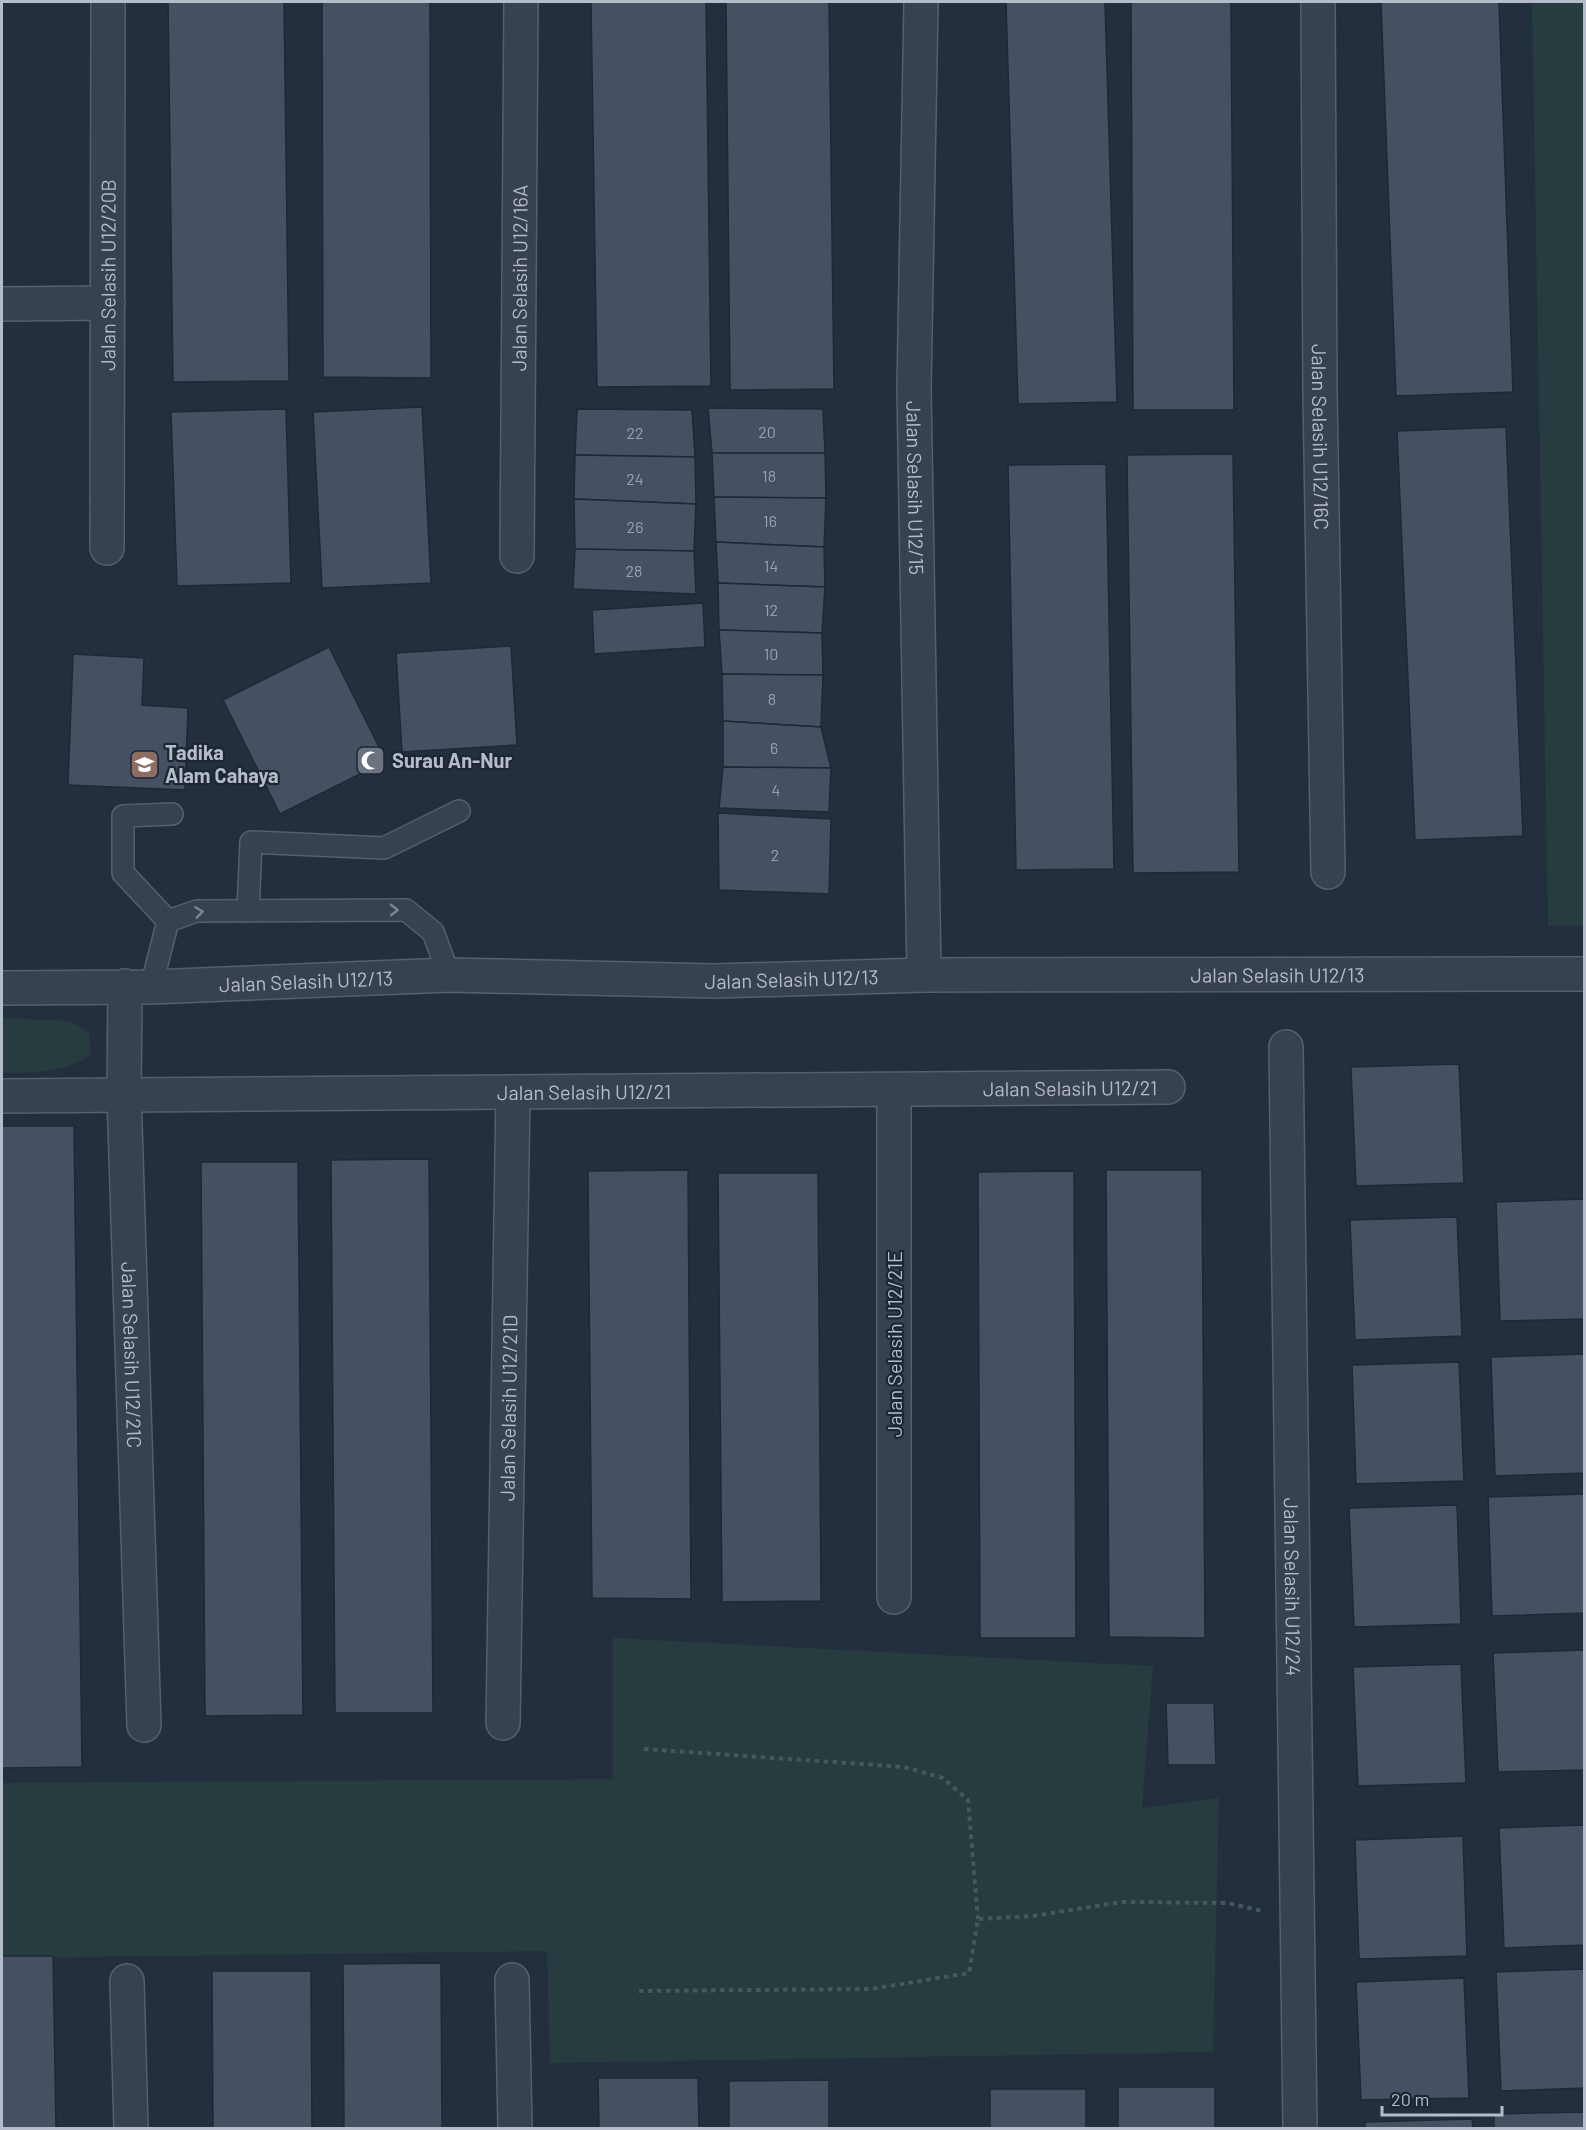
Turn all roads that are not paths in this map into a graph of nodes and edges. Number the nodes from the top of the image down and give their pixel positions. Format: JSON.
{"nodes":[{"id":1,"x":108,"y":2,"type":"edge"},
{"id":2,"x":521,"y":2,"type":"edge"},
{"id":3,"x":921,"y":2,"type":"edge"},
{"id":4,"x":1318,"y":2,"type":"edge"},
{"id":5,"x":108,"y":303,"type":"junction"},
{"id":6,"x":2,"y":304,"type":"edge"},
{"id":7,"x":107,"y":548,"type":"dead end"},
{"id":8,"x":517,"y":556,"type":"dead end"},
{"id":9,"x":459,"y":811,"type":"dead end"},
{"id":10,"x":172,"y":814,"type":"dead end"},
{"id":11,"x":1328,"y":872,"type":"dead end"},
{"id":12,"x":248,"y":911,"type":"junction"},
{"id":13,"x":168,"y":921,"type":"junction"},
{"id":14,"x":1584,"y":974,"type":"edge"},
{"id":15,"x":449,"y":975,"type":"junction"},
{"id":16,"x":924,"y":975,"type":"junction"},
{"id":17,"x":138,"y":986,"type":"junction"},
{"id":18,"x":2,"y":988,"type":"edge"},
{"id":19,"x":1286,"y":1047,"type":"dead end"},
{"id":20,"x":1168,"y":1087,"type":"dead end"},
{"id":21,"x":894,"y":1090,"type":"junction"},
{"id":22,"x":124,"y":1093,"type":"junction"},
{"id":23,"x":513,"y":1094,"type":"junction"},
{"id":24,"x":2,"y":1096,"type":"edge"},
{"id":25,"x":894,"y":1597,"type":"dead end"},
{"id":26,"x":503,"y":1723,"type":"dead end"},
{"id":27,"x":144,"y":1725,"type":"dead end"},
{"id":28,"x":512,"y":1980,"type":"dead end"},
{"id":29,"x":127,"y":1981,"type":"dead end"},
{"id":30,"x":131,"y":2128,"type":"edge"},
{"id":31,"x":515,"y":2128,"type":"edge"},
{"id":32,"x":1300,"y":2128,"type":"edge"}],
"edges":[{"from":1,"to":5,"type":"street","name":"Jalan Selasih U12/20B"},
{"from":2,"to":8,"type":"street","name":"Jalan Selasih U12/16A"},
{"from":3,"to":16,"type":"street","name":"Jalan Selasih U12/15"},
{"from":4,"to":11,"type":"street","name":"Jalan Selasih U12/16C"},
{"from":5,"to":6,"type":"street"},
{"from":5,"to":7,"type":"street","name":"Jalan Selasih U12/20B"},
{"from":9,"to":12,"type":"lane"},
{"from":10,"to":13,"type":"lane"},
{"from":13,"to":12,"type":"lane","one_way":true},
{"from":12,"to":15,"type":"lane","one_way":true},
{"from":13,"to":17,"type":"lane"},
{"from":14,"to":16,"type":"street","name":"Jalan Selasih U12/13"},
{"from":15,"to":16,"type":"street","name":"Jalan Selasih U12/13"},
{"from":15,"to":17,"type":"street","name":"Jalan Selasih U12/13"},
{"from":17,"to":18,"type":"street","name":"Jalan Selasih U12/13"},
{"from":17,"to":22,"type":"street","name":"Jalan Selasih U12/21C"},
{"from":19,"to":32,"type":"street","name":"Jalan Selasih U12/24"},
{"from":20,"to":21,"type":"street","name":"Jalan Selasih U12/21"},
{"from":21,"to":23,"type":"street","name":"Jalan Selasih U12/21"},
{"from":21,"to":25,"type":"street","name":"Jalan Selasih U12/21E"},
{"from":22,"to":23,"type":"street","name":"Jalan Selasih U12/21"},
{"from":22,"to":24,"type":"street","name":"Jalan Selasih U12/21"},
{"from":22,"to":27,"type":"street","name":"Jalan Selasih U12/21C"},
{"from":23,"to":26,"type":"street","name":"Jalan Selasih U12/21D"},
{"from":28,"to":31,"type":"street"},
{"from":29,"to":30,"type":"street"}]}
